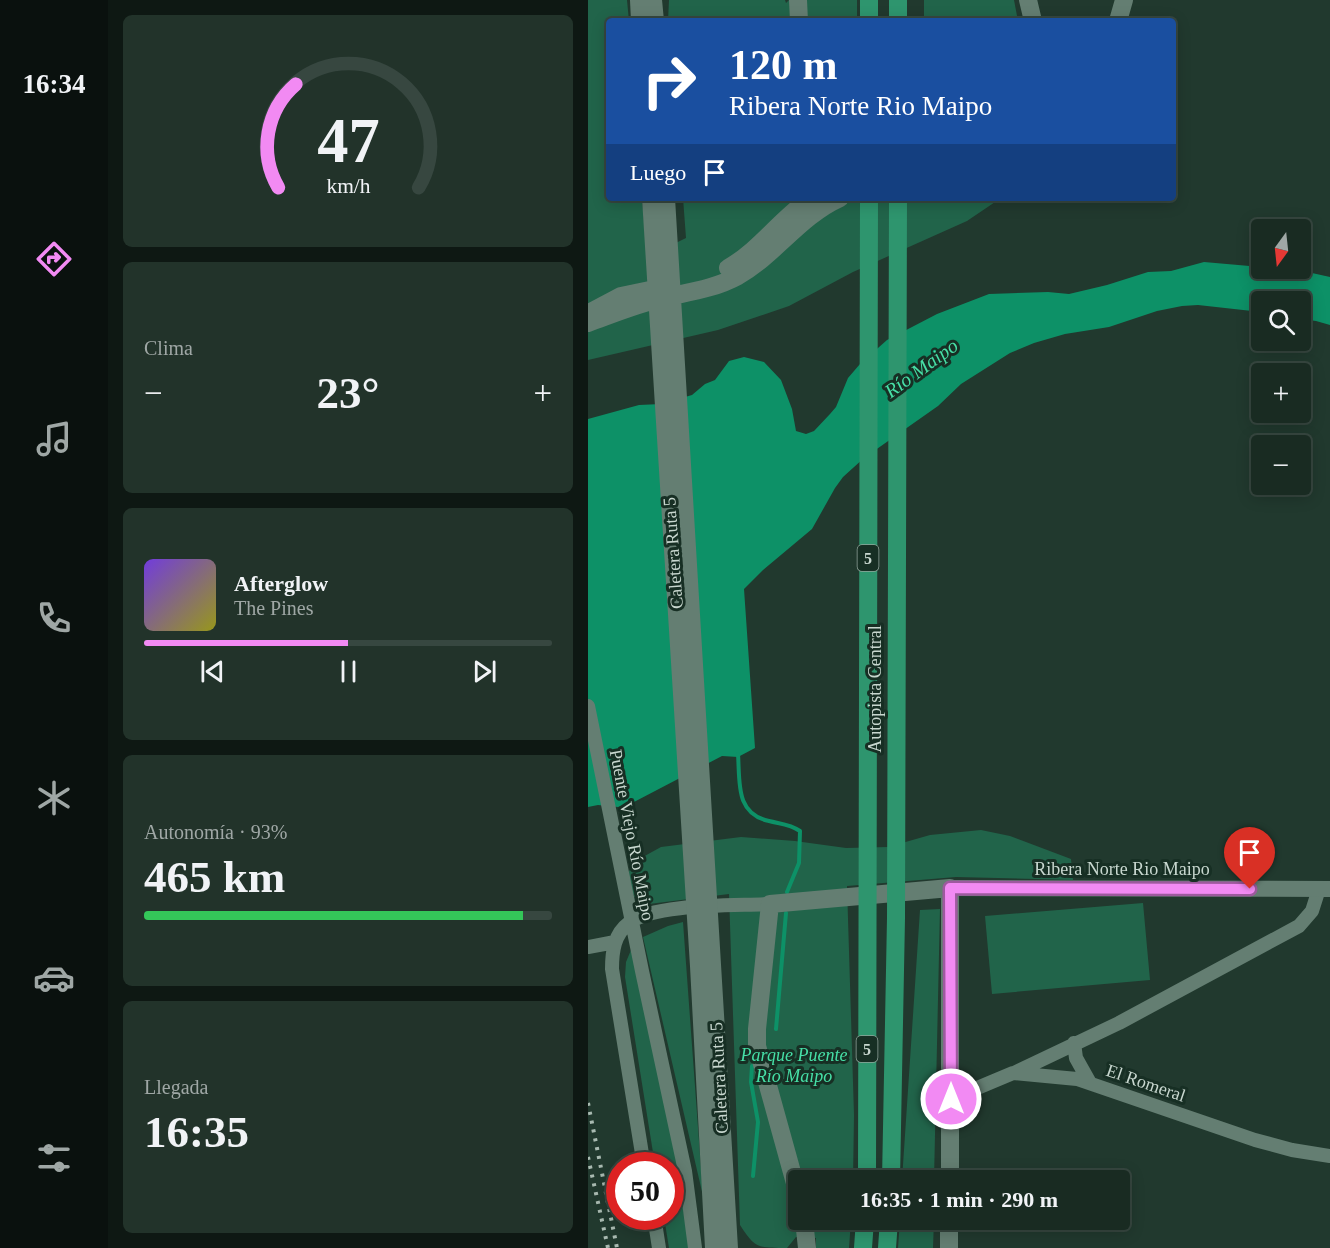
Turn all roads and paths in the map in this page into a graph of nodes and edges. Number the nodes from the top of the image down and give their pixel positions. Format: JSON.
{"nodes":[{"id":1,"x":639,"y":0,"type":"edge"},
{"id":2,"x":798,"y":0,"type":"edge"},
{"id":3,"x":869,"y":0,"type":"edge"},
{"id":4,"x":898,"y":0,"type":"edge"},
{"id":5,"x":1028,"y":0,"type":"edge"},
{"id":6,"x":1124,"y":0,"type":"edge"},
{"id":7,"x":1131,"y":0,"type":"edge"},
{"id":8,"x":652,"y":11,"type":"edge"},
{"id":9,"x":799,"y":18,"type":"edge"},
{"id":10,"x":869,"y":18,"type":"edge"},
{"id":11,"x":898,"y":18,"type":"edge"},
{"id":12,"x":1031,"y":18,"type":"edge"},
{"id":13,"x":1119,"y":18,"type":"edge"},
{"id":14,"x":1128,"y":18,"type":"edge"},
{"id":15,"x":651,"y":201,"type":"edge"},
{"id":16,"x":666,"y":201,"type":"edge"},
{"id":17,"x":816,"y":201,"type":"edge"},
{"id":18,"x":869,"y":201,"type":"edge"},
{"id":19,"x":898,"y":201,"type":"edge"},
{"id":20,"x":588,"y":314,"type":"edge"},
{"id":21,"x":588,"y":323,"type":"edge"},
{"id":22,"x":588,"y":706,"type":"edge"},
{"id":23,"x":950,"y":888,"type":"junction"},
{"id":24,"x":1324,"y":889,"type":"edge"},
{"id":25,"x":770,"y":904,"type":"junction"},
{"id":26,"x":615,"y":942,"type":"junction"},
{"id":27,"x":588,"y":947,"type":"edge"},
{"id":28,"x":706,"y":966,"type":"junction"},
{"id":29,"x":1074,"y":1043,"type":"junction"},
{"id":30,"x":1013,"y":1073,"type":"junction"},
{"id":31,"x":1090,"y":1083,"type":"junction"},
{"id":32,"x":951,"y":1099,"type":"junction"},
{"id":33,"x":642,"y":1152,"type":"edge"},
{"id":34,"x":1330,"y":1156,"type":"edge"},
{"id":35,"x":791,"y":1170,"type":"edge"},
{"id":36,"x":867,"y":1170,"type":"edge"},
{"id":37,"x":891,"y":1170,"type":"edge"},
{"id":38,"x":950,"y":1170,"type":"edge"},
{"id":39,"x":657,"y":1230,"type":"edge"},
{"id":40,"x":805,"y":1230,"type":"edge"},
{"id":41,"x":864,"y":1230,"type":"edge"},
{"id":42,"x":888,"y":1230,"type":"edge"},
{"id":43,"x":949,"y":1230,"type":"edge"},
{"id":44,"x":660,"y":1248,"type":"edge"},
{"id":45,"x":695,"y":1248,"type":"edge"},
{"id":46,"x":714,"y":1248,"type":"edge"},
{"id":47,"x":729,"y":1248,"type":"edge"},
{"id":48,"x":807,"y":1248,"type":"edge"},
{"id":49,"x":863,"y":1248,"type":"edge"},
{"id":50,"x":887,"y":1248,"type":"edge"},
{"id":51,"x":949,"y":1248,"type":"edge"}],
"edges":[{"from":1,"to":8,"type":"main road"},
{"from":2,"to":9,"type":"main road"},
{"from":3,"to":10,"type":"highway"},
{"from":4,"to":11,"type":"highway"},
{"from":5,"to":12,"type":"main road"},
{"from":6,"to":13,"type":"main road"},
{"from":7,"to":14,"type":"main road"},
{"from":15,"to":28,"type":"main road","name":"Caletera Ruta 5"},
{"from":16,"to":28,"type":"main road","name":"Caletera Ruta 5"},
{"from":17,"to":20,"type":"main road"},
{"from":17,"to":21,"type":"main road"},
{"from":18,"to":36,"type":"highway","name":"Autopista Central","number":"5"},
{"from":19,"to":37,"type":"highway","name":"Autopista Central","number":"5"},
{"from":22,"to":45,"type":"street","name":"Puente Viejo Río Maipo"},
{"from":23,"to":24,"type":"street","name":"Ribera Norte Rio Maipo"},
{"from":23,"to":25,"type":"main road"},
{"from":23,"to":32,"type":"main road"},
{"from":24,"to":29,"type":"street"},
{"from":25,"to":26,"type":"street"},
{"from":25,"to":35,"type":"main road"},
{"from":26,"to":27,"type":"street"},
{"from":26,"to":33,"type":"street"},
{"from":28,"to":46,"type":"main road","name":"Caletera Ruta 5"},
{"from":28,"to":47,"type":"main road","name":"Caletera Ruta 5"},
{"from":29,"to":30,"type":"street"},
{"from":29,"to":31,"type":"street"},
{"from":30,"to":31,"type":"street","name":"El Romeral"},
{"from":30,"to":32,"type":"street","name":"El Romeral"},
{"from":31,"to":34,"type":"street","name":"El Romeral"},
{"from":32,"to":38,"type":"main road"},
{"from":39,"to":44,"type":"street"},
{"from":40,"to":48,"type":"main road"},
{"from":41,"to":49,"type":"highway"},
{"from":42,"to":50,"type":"highway"},
{"from":43,"to":51,"type":"main road"}]}
